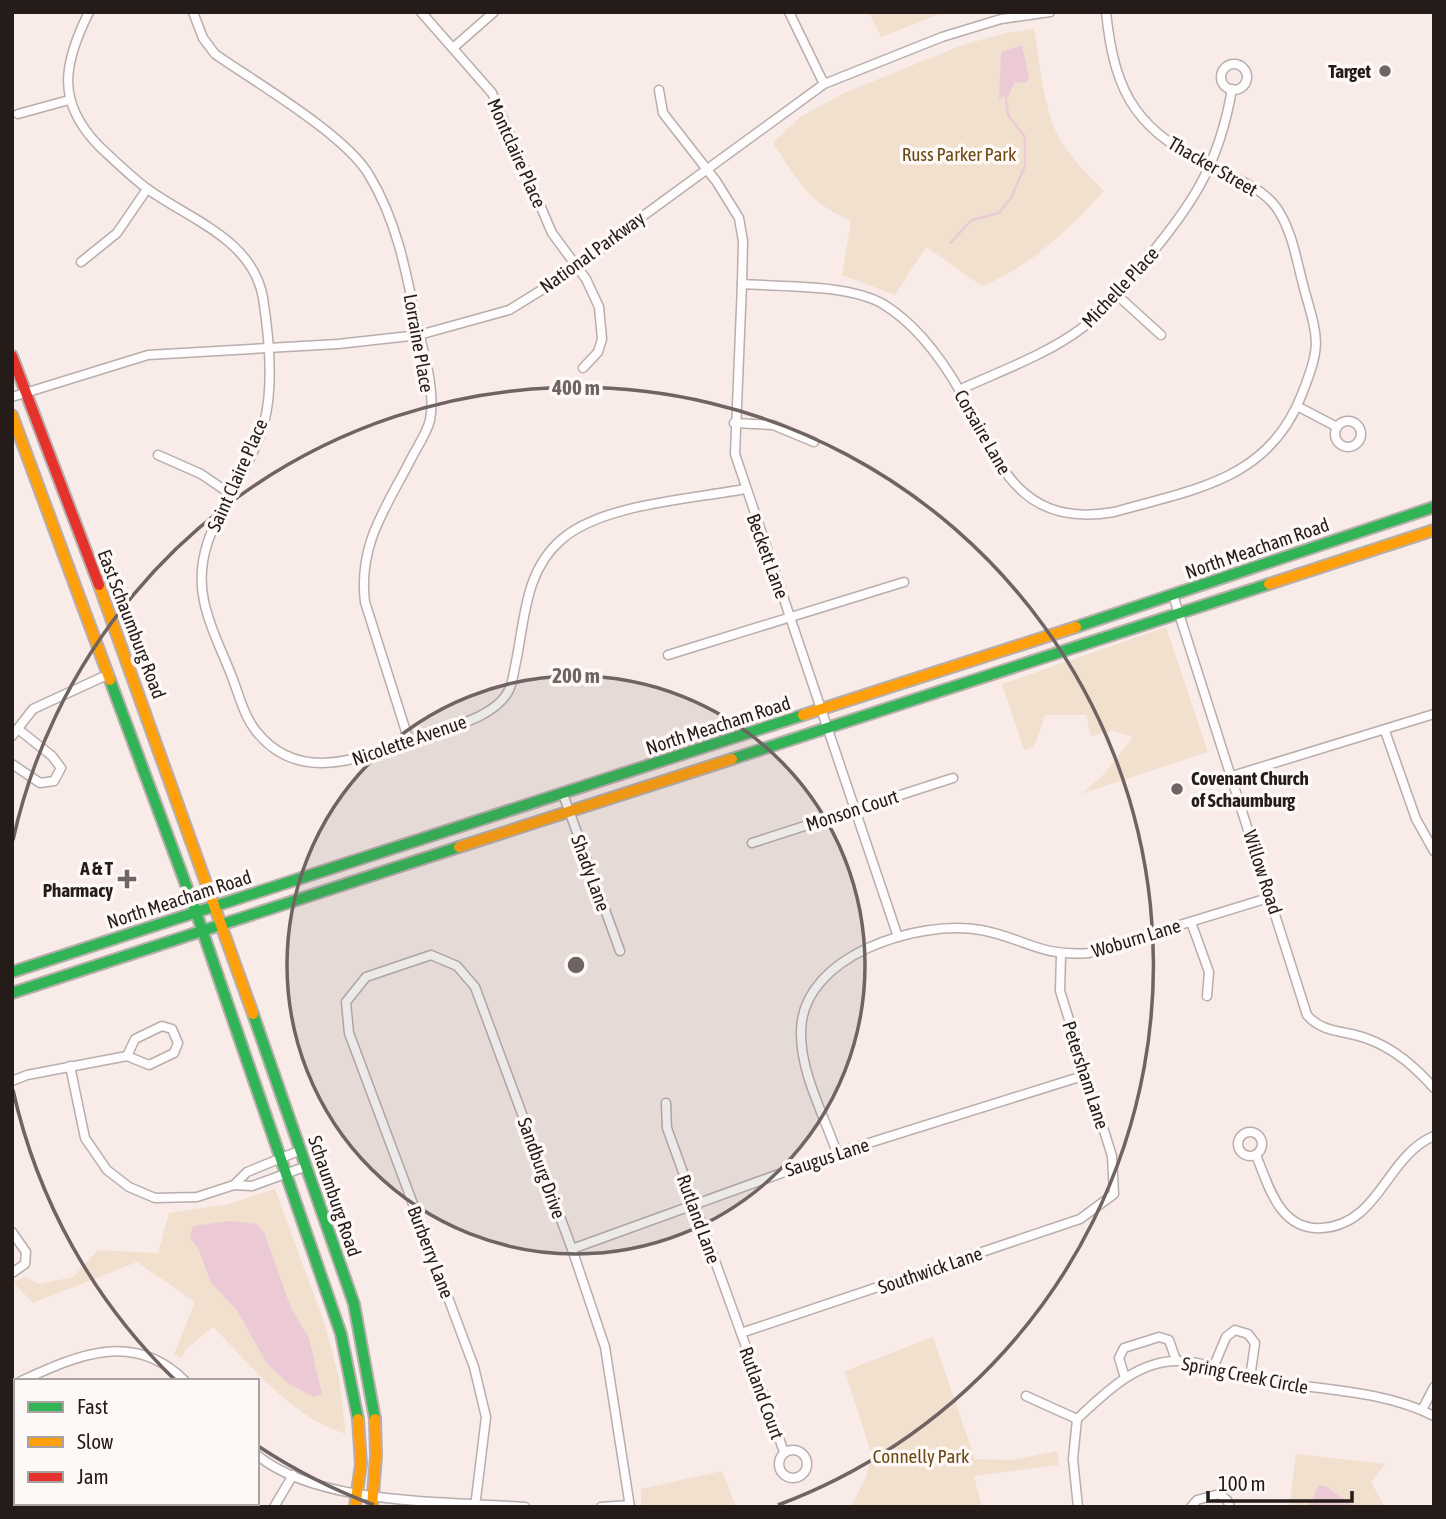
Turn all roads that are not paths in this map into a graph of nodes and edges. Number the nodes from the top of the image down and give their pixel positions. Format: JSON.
{"nodes":[{"id":1,"x":89,"y":12,"type":"edge"},
{"id":2,"x":193,"y":12,"type":"edge"},
{"id":3,"x":421,"y":12,"type":"edge"},
{"id":4,"x":494,"y":12,"type":"edge"},
{"id":5,"x":789,"y":12,"type":"edge"},
{"id":6,"x":1050,"y":12,"type":"edge"},
{"id":7,"x":1106,"y":12,"type":"edge"},
{"id":8,"x":453,"y":48,"type":"junction"},
{"id":9,"x":824,"y":84,"type":"junction"},
{"id":10,"x":1232,"y":89,"type":"dead end"},
{"id":11,"x":659,"y":90,"type":"dead end"},
{"id":12,"x":69,"y":100,"type":"junction"},
{"id":13,"x":18,"y":114,"type":"dead end"},
{"id":14,"x":1210,"y":166,"type":"junction"},
{"id":15,"x":707,"y":169,"type":"junction"},
{"id":16,"x":147,"y":189,"type":"junction"},
{"id":17,"x":81,"y":262,"type":"dead end"},
{"id":18,"x":579,"y":267,"type":"junction"},
{"id":19,"x":742,"y":284,"type":"junction"},
{"id":20,"x":1117,"y":295,"type":"junction"},
{"id":21,"x":419,"y":335,"type":"junction"},
{"id":22,"x":1161,"y":335,"type":"dead end"},
{"id":23,"x":267,"y":347,"type":"junction"},
{"id":24,"x":12,"y":356,"type":"edge"},
{"id":25,"x":583,"y":368,"type":"dead end"},
{"id":26,"x":959,"y":390,"type":"junction"},
{"id":27,"x":26,"y":392,"type":"junction"},
{"id":28,"x":12,"y":397,"type":"edge"},
{"id":29,"x":1297,"y":406,"type":"junction"},
{"id":30,"x":12,"y":415,"type":"edge"},
{"id":31,"x":734,"y":423,"type":"junction"},
{"id":32,"x":1338,"y":426,"type":"dead end"},
{"id":33,"x":814,"y":442,"type":"dead end"},
{"id":34,"x":158,"y":455,"type":"dead end"},
{"id":35,"x":745,"y":489,"type":"junction"},
{"id":36,"x":229,"y":493,"type":"junction"},
{"id":37,"x":1434,"y":507,"type":"edge"},
{"id":38,"x":1434,"y":530,"type":"edge"},
{"id":39,"x":904,"y":582,"type":"dead end"},
{"id":40,"x":1173,"y":595,"type":"junction"},
{"id":41,"x":1179,"y":611,"type":"junction"},
{"id":42,"x":790,"y":618,"type":"junction"},
{"id":43,"x":668,"y":655,"type":"dead end"},
{"id":44,"x":109,"y":674,"type":"junction"},
{"id":45,"x":822,"y":709,"type":"junction"},
{"id":46,"x":1434,"y":714,"type":"edge"},
{"id":47,"x":827,"y":725,"type":"junction"},
{"id":48,"x":1385,"y":731,"type":"junction"},
{"id":49,"x":15,"y":732,"type":"edge"},
{"id":50,"x":409,"y":741,"type":"junction"},
{"id":51,"x":282,"y":755,"type":"joint"},
{"id":52,"x":12,"y":764,"type":"edge"},
{"id":53,"x":1232,"y":776,"type":"junction"},
{"id":54,"x":953,"y":778,"type":"dead end"},
{"id":55,"x":563,"y":794,"type":"junction"},
{"id":56,"x":854,"y":810,"type":"junction"},
{"id":57,"x":569,"y":811,"type":"junction"},
{"id":58,"x":752,"y":843,"type":"dead end"},
{"id":59,"x":1434,"y":851,"type":"edge"},
{"id":60,"x":1271,"y":897,"type":"junction"},
{"id":61,"x":213,"y":907,"type":"junction"},
{"id":62,"x":196,"y":912,"type":"junction"},
{"id":63,"x":1191,"y":922,"type":"junction"},
{"id":64,"x":220,"y":926,"type":"junction"},
{"id":65,"x":203,"y":932,"type":"junction"},
{"id":66,"x":898,"y":937,"type":"junction"},
{"id":67,"x":620,"y":951,"type":"dead end"},
{"id":68,"x":1061,"y":956,"type":"junction"},
{"id":69,"x":12,"y":972,"type":"edge"},
{"id":70,"x":12,"y":993,"type":"edge"},
{"id":71,"x":1206,"y":996,"type":"dead end"},
{"id":72,"x":346,"y":1002,"type":"joint"},
{"id":73,"x":127,"y":1056,"type":"junction"},
{"id":74,"x":70,"y":1066,"type":"junction"},
{"id":75,"x":1086,"y":1075,"type":"junction"},
{"id":76,"x":12,"y":1081,"type":"edge"},
{"id":77,"x":1434,"y":1088,"type":"edge"},
{"id":78,"x":666,"y":1103,"type":"dead end"},
{"id":79,"x":1434,"y":1136,"type":"edge"},
{"id":80,"x":301,"y":1150,"type":"junction"},
{"id":81,"x":837,"y":1153,"type":"junction"},
{"id":82,"x":1256,"y":1155,"type":"dead end"},
{"id":83,"x":280,"y":1159,"type":"junction"},
{"id":84,"x":307,"y":1166,"type":"junction"},
{"id":85,"x":285,"y":1174,"type":"junction"},
{"id":86,"x":234,"y":1185,"type":"junction"},
{"id":87,"x":1114,"y":1194,"type":"joint"},
{"id":88,"x":692,"y":1203,"type":"junction"},
{"id":89,"x":12,"y":1232,"type":"edge"},
{"id":90,"x":572,"y":1248,"type":"junction"},
{"id":91,"x":12,"y":1273,"type":"edge"},
{"id":92,"x":741,"y":1334,"type":"junction"},
{"id":93,"x":1176,"y":1360,"type":"junction"},
{"id":94,"x":1213,"y":1368,"type":"junction"},
{"id":95,"x":1250,"y":1377,"type":"junction"},
{"id":96,"x":1125,"y":1378,"type":"junction"},
{"id":97,"x":25,"y":1379,"type":"edge"},
{"id":98,"x":181,"y":1379,"type":"edge"},
{"id":99,"x":1434,"y":1387,"type":"edge"},
{"id":100,"x":1026,"y":1396,"type":"dead end"},
{"id":101,"x":1422,"y":1410,"type":"junction"},
{"id":102,"x":1434,"y":1416,"type":"edge"},
{"id":103,"x":1077,"y":1419,"type":"junction"},
{"id":104,"x":784,"y":1452,"type":"dead end"},
{"id":105,"x":259,"y":1456,"type":"edge"},
{"id":106,"x":293,"y":1475,"type":"junction"},
{"id":107,"x":358,"y":1494,"type":"junction"},
{"id":108,"x":373,"y":1501,"type":"edge"},
{"id":109,"x":475,"y":1505,"type":"edge"},
{"id":110,"x":630,"y":1506,"type":"edge"},
{"id":111,"x":1075,"y":1506,"type":"edge"},
{"id":112,"x":274,"y":1507,"type":"edge"},
{"id":113,"x":355,"y":1507,"type":"edge"},
{"id":114,"x":525,"y":1507,"type":"edge"},
{"id":115,"x":601,"y":1507,"type":"edge"},
{"id":116,"x":1191,"y":1507,"type":"edge"},
{"id":117,"x":1230,"y":1507,"type":"edge"}],
"edges":[{"from":1,"to":12,"type":"street","name":"Saint Claire Place"},
{"from":2,"to":21,"type":"street","name":"Lorraine Place"},
{"from":3,"to":8,"type":"street","name":"Montclaire Place"},
{"from":4,"to":8,"type":"street"},
{"from":5,"to":9,"type":"street"},
{"from":6,"to":9,"type":"street","name":"National Parkway"},
{"from":7,"to":14,"type":"street","name":"Thacker Street"},
{"from":8,"to":18,"type":"street","name":"Montclaire Place"},
{"from":9,"to":15,"type":"street","name":"National Parkway"},
{"from":10,"to":14,"type":"street","name":"Michelle Place"},
{"from":11,"to":15,"type":"street","name":"Beckett Lane"},
{"from":12,"to":13,"type":"street"},
{"from":12,"to":16,"type":"street","name":"Saint Claire Place"},
{"from":14,"to":20,"type":"street","name":"Michelle Place"},
{"from":14,"to":29,"type":"street","name":"Thacker Street"},
{"from":15,"to":18,"type":"street","name":"National Parkway"},
{"from":15,"to":19,"type":"street","name":"Beckett Lane"},
{"from":16,"to":17,"type":"street"},
{"from":16,"to":23,"type":"street","name":"Saint Claire Place"},
{"from":18,"to":21,"type":"street","name":"National Parkway"},
{"from":18,"to":25,"type":"street","name":"Montclaire Place"},
{"from":19,"to":26,"type":"street","name":"Corsaire Lane"},
{"from":19,"to":31,"type":"street","name":"Beckett Lane"},
{"from":20,"to":22,"type":"street"},
{"from":20,"to":26,"type":"street","name":"Michelle Place"},
{"from":21,"to":23,"type":"street","name":"National Parkway"},
{"from":21,"to":50,"type":"street","name":"Lorraine Place"},
{"from":23,"to":27,"type":"street","name":"National Parkway"},
{"from":23,"to":36,"type":"street","name":"Saint Claire Place"},
{"from":24,"to":27,"type":"main road","name":"East Schaumburg Road"},
{"from":26,"to":29,"type":"street","name":"Corsaire Lane"},
{"from":27,"to":28,"type":"street","name":"National Parkway"},
{"from":27,"to":61,"type":"main road","name":"East Schaumburg Road"},
{"from":29,"to":32,"type":"street"},
{"from":30,"to":44,"type":"main road","name":"East Schaumburg Road"},
{"from":31,"to":33,"type":"street"},
{"from":31,"to":35,"type":"street","name":"Beckett Lane"},
{"from":34,"to":36,"type":"street"},
{"from":35,"to":42,"type":"street","name":"Beckett Lane"},
{"from":35,"to":50,"type":"street","name":"Nicolette Avenue"},
{"from":36,"to":51,"type":"street","name":"Saint Claire Place"},
{"from":37,"to":40,"type":"main road","name":"North Meacham Road"},
{"from":38,"to":41,"type":"main road","name":"North Meacham Road"},
{"from":39,"to":42,"type":"street"},
{"from":40,"to":41,"type":"street","name":"Willow Road"},
{"from":40,"to":45,"type":"main road","name":"North Meacham Road"},
{"from":41,"to":47,"type":"main road","name":"North Meacham Road"},
{"from":41,"to":53,"type":"street","name":"Willow Road"},
{"from":42,"to":43,"type":"street"},
{"from":42,"to":45,"type":"street","name":"Beckett Lane"},
{"from":44,"to":49,"type":"street"},
{"from":44,"to":62,"type":"main road","name":"East Schaumburg Road"},
{"from":45,"to":47,"type":"street","name":"Beckett Lane"},
{"from":45,"to":55,"type":"main road","name":"North Meacham Road"},
{"from":46,"to":48,"type":"street"},
{"from":47,"to":56,"type":"street","name":"Beckett Lane"},
{"from":47,"to":57,"type":"main road","name":"North Meacham Road"},
{"from":48,"to":53,"type":"street"},
{"from":48,"to":59,"type":"street"},
{"from":49,"to":52,"type":"street"},
{"from":50,"to":51,"type":"street","name":"Nicolette Avenue"},
{"from":53,"to":60,"type":"street","name":"Willow Road"},
{"from":54,"to":56,"type":"street","name":"Monson Court"},
{"from":55,"to":57,"type":"street","name":"Shady Lane"},
{"from":55,"to":61,"type":"main road","name":"North Meacham Road"},
{"from":56,"to":58,"type":"street","name":"Monson Court"},
{"from":56,"to":66,"type":"street","name":"Beckett Lane"},
{"from":57,"to":64,"type":"main road","name":"North Meacham Road"},
{"from":57,"to":67,"type":"street","name":"Shady Lane"},
{"from":60,"to":63,"type":"street","name":"Woburn Lane"},
{"from":60,"to":77,"type":"street","name":"Willow Road"},
{"from":61,"to":62,"type":"main road","name":"North Meacham Road"},
{"from":61,"to":64,"type":"main road","name":"Schaumburg Road"},
{"from":62,"to":65,"type":"main road","name":"Schaumburg Road"},
{"from":62,"to":69,"type":"main road","name":"North Meacham Road"},
{"from":63,"to":68,"type":"street","name":"Woburn Lane"},
{"from":63,"to":71,"type":"street"},
{"from":64,"to":65,"type":"main road","name":"North Meacham Road"},
{"from":64,"to":80,"type":"main road","name":"Schaumburg Road"},
{"from":65,"to":70,"type":"main road","name":"North Meacham Road"},
{"from":65,"to":83,"type":"main road","name":"Schaumburg Road"},
{"from":66,"to":68,"type":"street","name":"Woburn Lane"},
{"from":66,"to":81,"type":"street","name":"Woburn Lane"},
{"from":68,"to":75,"type":"street","name":"Petersham Lane"},
{"from":72,"to":90,"type":"street","name":"Sandburg Drive"},
{"from":72,"to":109,"type":"street","name":"Burberry Lane"},
{"from":73,"to":73,"type":"street"},
{"from":73,"to":74,"type":"street"},
{"from":74,"to":76,"type":"street"},
{"from":74,"to":86,"type":"street"},
{"from":75,"to":81,"type":"street","name":"Saugus Lane"},
{"from":75,"to":87,"type":"street","name":"Petersham Lane"},
{"from":78,"to":88,"type":"street","name":"Rutland Lane"},
{"from":79,"to":82,"type":"street"},
{"from":80,"to":83,"type":"street"},
{"from":80,"to":84,"type":"main road","name":"Schaumburg Road"},
{"from":81,"to":88,"type":"street","name":"Saugus Lane"},
{"from":83,"to":85,"type":"main road","name":"Schaumburg Road"},
{"from":83,"to":86,"type":"street"},
{"from":84,"to":85,"type":"street"},
{"from":84,"to":108,"type":"main road","name":"Schaumburg Road"},
{"from":85,"to":86,"type":"street"},
{"from":85,"to":107,"type":"main road","name":"Schaumburg Road"},
{"from":87,"to":92,"type":"street","name":"Southwick Lane"},
{"from":88,"to":90,"type":"street","name":"Saugus Lane"},
{"from":88,"to":92,"type":"street","name":"Rutland Lane"},
{"from":89,"to":91,"type":"street"},
{"from":90,"to":110,"type":"street","name":"Sandburg Drive"},
{"from":92,"to":104,"type":"street","name":"Rutland Court"},
{"from":93,"to":94,"type":"street","name":"Spring Creek Circle"},
{"from":93,"to":96,"type":"street","name":"Spring Creek Circle"},
{"from":93,"to":96,"type":"street"},
{"from":94,"to":95,"type":"street","name":"Spring Creek Circle"},
{"from":94,"to":95,"type":"street"},
{"from":95,"to":101,"type":"street","name":"Spring Creek Circle"},
{"from":96,"to":103,"type":"street","name":"Spring Creek Circle"},
{"from":97,"to":98,"type":"street"},
{"from":99,"to":101,"type":"street"},
{"from":100,"to":103,"type":"street"},
{"from":101,"to":102,"type":"street","name":"Spring Creek Circle"},
{"from":103,"to":111,"type":"street"},
{"from":105,"to":106,"type":"street"},
{"from":106,"to":107,"type":"street"},
{"from":106,"to":112,"type":"street"},
{"from":107,"to":108,"type":"street"},
{"from":107,"to":113,"type":"main road","name":"Schaumburg Road"},
{"from":108,"to":109,"type":"street"},
{"from":109,"to":114,"type":"street"},
{"from":110,"to":115,"type":"street"},
{"from":116,"to":117,"type":"street"}]}
